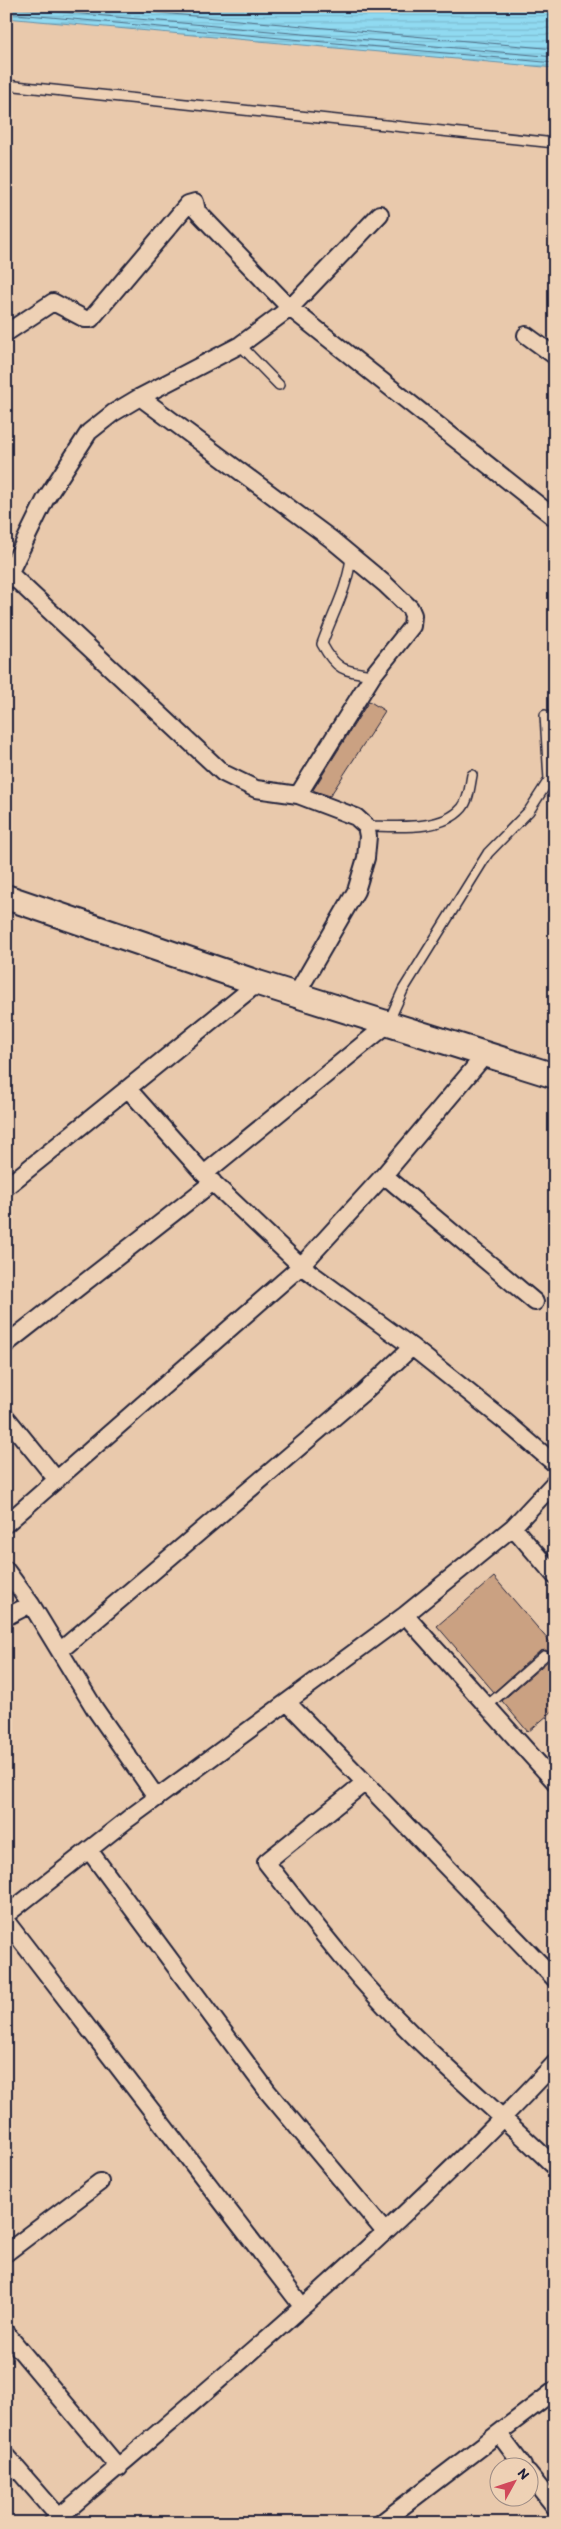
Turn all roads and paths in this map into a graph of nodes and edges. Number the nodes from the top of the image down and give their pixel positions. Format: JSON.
{"nodes":[{"id":1,"x":6,"y":85,"type":"edge"},
{"id":2,"x":555,"y":143,"type":"edge"},
{"id":3,"x":380,"y":214,"type":"dead end"},
{"id":4,"x":290,"y":308,"type":"junction"},
{"id":5,"x":6,"y":333,"type":"edge"},
{"id":6,"x":526,"y":335,"type":"dead end"},
{"id":7,"x":240,"y":346,"type":"junction"},
{"id":8,"x":555,"y":356,"type":"edge"},
{"id":9,"x":279,"y":385,"type":"dead end"},
{"id":10,"x":140,"y":397,"type":"junction"},
{"id":11,"x":552,"y":511,"type":"edge"},
{"id":12,"x":351,"y":558,"type":"junction"},
{"id":13,"x":7,"y":574,"type":"edge"},
{"id":14,"x":373,"y":675,"type":"junction"},
{"id":15,"x":545,"y":716,"type":"dead end"},
{"id":16,"x":472,"y":775,"type":"dead end"},
{"id":17,"x":298,"y":795,"type":"junction"},
{"id":18,"x":366,"y":826,"type":"junction"},
{"id":19,"x":6,"y":898,"type":"edge"},
{"id":20,"x":258,"y":983,"type":"junction"},
{"id":21,"x":296,"y":995,"type":"junction"},
{"id":22,"x":388,"y":1024,"type":"junction"},
{"id":23,"x":485,"y":1055,"type":"junction"},
{"id":24,"x":555,"y":1076,"type":"edge"},
{"id":25,"x":128,"y":1089,"type":"junction"},
{"id":26,"x":384,"y":1175,"type":"junction"},
{"id":27,"x":208,"y":1178,"type":"junction"},
{"id":28,"x":6,"y":1186,"type":"edge"},
{"id":29,"x":300,"y":1266,"type":"junction"},
{"id":30,"x":535,"y":1302,"type":"dead end"},
{"id":31,"x":6,"y":1344,"type":"edge"},
{"id":32,"x":412,"y":1347,"type":"junction"},
{"id":33,"x":6,"y":1416,"type":"edge"},
{"id":34,"x":555,"y":1464,"type":"edge"},
{"id":35,"x":57,"y":1480,"type":"junction"},
{"id":36,"x":555,"y":1482,"type":"edge"},
{"id":37,"x":6,"y":1524,"type":"edge"},
{"id":38,"x":513,"y":1527,"type":"junction"},
{"id":39,"x":6,"y":1570,"type":"edge"},
{"id":40,"x":555,"y":1576,"type":"edge"},
{"id":41,"x":31,"y":1604,"type":"junction"},
{"id":42,"x":405,"y":1616,"type":"junction"},
{"id":43,"x":6,"y":1617,"type":"edge"},
{"id":44,"x":61,"y":1650,"type":"junction"},
{"id":45,"x":544,"y":1656,"type":"dead end"},
{"id":46,"x":288,"y":1703,"type":"junction"},
{"id":47,"x":487,"y":1706,"type":"junction"},
{"id":48,"x":555,"y":1782,"type":"edge"},
{"id":49,"x":364,"y":1783,"type":"junction"},
{"id":50,"x":157,"y":1798,"type":"junction"},
{"id":51,"x":88,"y":1850,"type":"junction"},
{"id":52,"x":6,"y":1914,"type":"edge"},
{"id":53,"x":6,"y":1921,"type":"edge"},
{"id":54,"x":555,"y":1979,"type":"edge"},
{"id":55,"x":555,"y":2063,"type":"edge"},
{"id":56,"x":504,"y":2117,"type":"junction"},
{"id":57,"x":555,"y":2166,"type":"edge"},
{"id":58,"x":100,"y":2182,"type":"dead end"},
{"id":59,"x":385,"y":2232,"type":"junction"},
{"id":60,"x":6,"y":2253,"type":"edge"},
{"id":61,"x":302,"y":2306,"type":"junction"},
{"id":62,"x":6,"y":2333,"type":"edge"},
{"id":63,"x":555,"y":2390,"type":"edge"},
{"id":64,"x":499,"y":2434,"type":"junction"},
{"id":65,"x":6,"y":2456,"type":"edge"},
{"id":66,"x":516,"y":2456,"type":"edge"},
{"id":67,"x":119,"y":2468,"type":"junction"},
{"id":68,"x":538,"y":2486,"type":"edge"},
{"id":69,"x":555,"y":2508,"type":"edge"},
{"id":70,"x":55,"y":2521,"type":"edge"},
{"id":71,"x":388,"y":2521,"type":"edge"}],
"edges":[{"from":1,"to":2,"type":"lane"},
{"from":3,"to":4,"type":"street"},
{"from":4,"to":5,"type":"street"},
{"from":4,"to":7,"type":"street"},
{"from":4,"to":11,"type":"street"},
{"from":6,"to":8,"type":"street"},
{"from":7,"to":9,"type":"lane"},
{"from":7,"to":10,"type":"street"},
{"from":10,"to":12,"type":"street"},
{"from":10,"to":13,"type":"street"},
{"from":12,"to":14,"type":"lane"},
{"from":12,"to":14,"type":"street"},
{"from":13,"to":17,"type":"street"},
{"from":14,"to":17,"type":"street"},
{"from":15,"to":22,"type":"lane"},
{"from":16,"to":18,"type":"lane"},
{"from":17,"to":18,"type":"street"},
{"from":18,"to":21,"type":"street"},
{"from":19,"to":20,"type":"street"},
{"from":20,"to":21,"type":"street"},
{"from":20,"to":25,"type":"street"},
{"from":21,"to":22,"type":"street"},
{"from":22,"to":23,"type":"street"},
{"from":22,"to":27,"type":"street"},
{"from":23,"to":24,"type":"street"},
{"from":23,"to":26,"type":"street"},
{"from":25,"to":27,"type":"street"},
{"from":25,"to":28,"type":"street"},
{"from":26,"to":29,"type":"street"},
{"from":26,"to":30,"type":"street"},
{"from":27,"to":29,"type":"street"},
{"from":27,"to":31,"type":"street"},
{"from":29,"to":32,"type":"street"},
{"from":29,"to":35,"type":"street"},
{"from":32,"to":34,"type":"street"},
{"from":32,"to":44,"type":"street"},
{"from":33,"to":35,"type":"street"},
{"from":35,"to":37,"type":"street"},
{"from":36,"to":38,"type":"street"},
{"from":38,"to":40,"type":"street"},
{"from":38,"to":42,"type":"street"},
{"from":39,"to":41,"type":"street"},
{"from":41,"to":43,"type":"street"},
{"from":41,"to":44,"type":"street"},
{"from":42,"to":46,"type":"street"},
{"from":42,"to":47,"type":"street"},
{"from":44,"to":50,"type":"street"},
{"from":45,"to":47,"type":"lane"},
{"from":46,"to":49,"type":"street"},
{"from":46,"to":50,"type":"street"},
{"from":47,"to":48,"type":"street"},
{"from":49,"to":54,"type":"street"},
{"from":49,"to":56,"type":"street"},
{"from":50,"to":51,"type":"street"},
{"from":51,"to":52,"type":"street"},
{"from":51,"to":59,"type":"street"},
{"from":53,"to":61,"type":"street"},
{"from":55,"to":56,"type":"street"},
{"from":56,"to":57,"type":"street"},
{"from":56,"to":59,"type":"street"},
{"from":58,"to":60,"type":"street"},
{"from":59,"to":61,"type":"street"},
{"from":61,"to":67,"type":"street"},
{"from":62,"to":67,"type":"street"},
{"from":63,"to":64,"type":"street"},
{"from":64,"to":66,"type":"street"},
{"from":64,"to":71,"type":"street"},
{"from":65,"to":70,"type":"street"},
{"from":67,"to":70,"type":"street"},
{"from":68,"to":69,"type":"street"}]}
